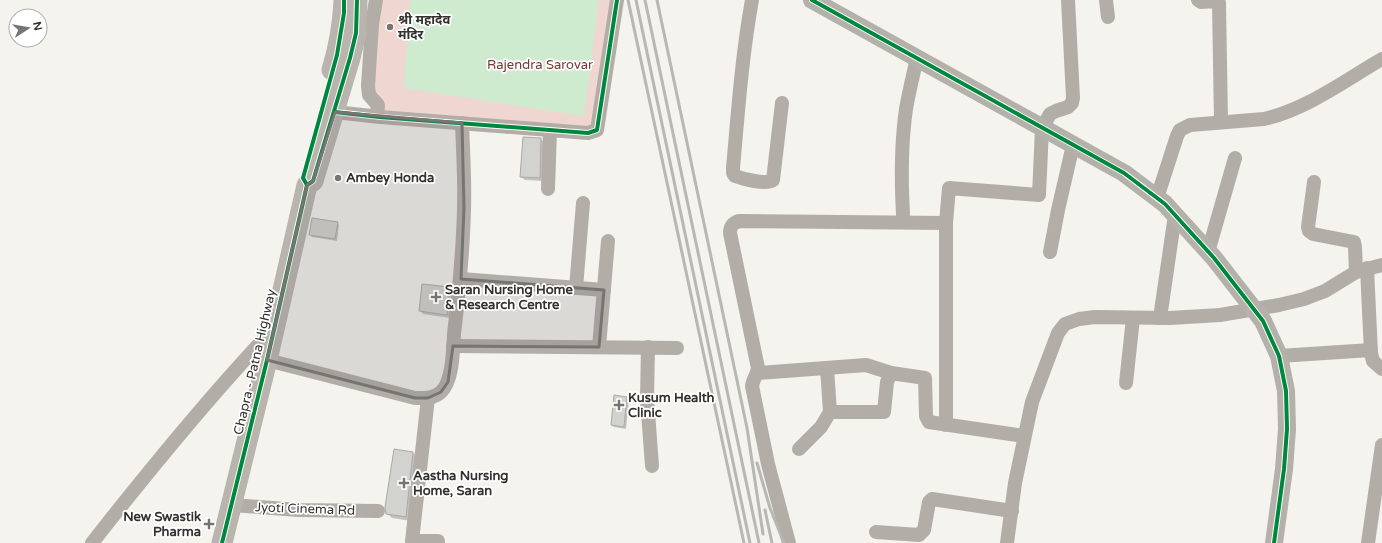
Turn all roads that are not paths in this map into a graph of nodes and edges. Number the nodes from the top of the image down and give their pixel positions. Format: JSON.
{"nodes":[{"id":1,"x":344,"y":0,"type":"edge"},
{"id":2,"x":357,"y":0,"type":"edge"},
{"id":3,"x":376,"y":0,"type":"edge"},
{"id":4,"x":617,"y":0,"type":"edge"},
{"id":5,"x":752,"y":0,"type":"edge"},
{"id":6,"x":812,"y":0,"type":"edge"},
{"id":7,"x":1068,"y":0,"type":"edge"},
{"id":8,"x":1106,"y":0,"type":"edge"},
{"id":9,"x":1198,"y":0,"type":"edge"},
{"id":10,"x":1108,"y":17,"type":"dead end"},
{"id":11,"x":917,"y":58,"type":"junction"},
{"id":12,"x":1373,"y":64,"type":"edge"},
{"id":13,"x":782,"y":103,"type":"dead end"},
{"id":14,"x":335,"y":112,"type":"junction"},
{"id":15,"x":376,"y":116,"type":"junction"},
{"id":16,"x":1221,"y":122,"type":"junction"},
{"id":17,"x":462,"y":123,"type":"junction"},
{"id":18,"x":1042,"y":128,"type":"junction"},
{"id":19,"x":550,"y":130,"type":"junction"},
{"id":20,"x":1073,"y":145,"type":"junction"},
{"id":21,"x":1235,"y":158,"type":"dead end"},
{"id":22,"x":1314,"y":182,"type":"dead end"},
{"id":23,"x":307,"y":185,"type":"junction"},
{"id":24,"x":548,"y":189,"type":"dead end"},
{"id":25,"x":1157,"y":198,"type":"junction"},
{"id":26,"x":583,"y":203,"type":"dead end"},
{"id":27,"x":903,"y":214,"type":"dead end"},
{"id":28,"x":1175,"y":215,"type":"junction"},
{"id":29,"x":946,"y":223,"type":"junction"},
{"id":30,"x":608,"y":241,"type":"dead end"},
{"id":31,"x":1050,"y":252,"type":"dead end"},
{"id":32,"x":1208,"y":252,"type":"junction"},
{"id":33,"x":1382,"y":265,"type":"edge"},
{"id":34,"x":1362,"y":270,"type":"junction"},
{"id":35,"x":461,"y":279,"type":"junction"},
{"id":36,"x":576,"y":288,"type":"junction"},
{"id":37,"x":604,"y":290,"type":"junction"},
{"id":38,"x":1254,"y":310,"type":"junction"},
{"id":39,"x":1133,"y":318,"type":"junction"},
{"id":40,"x":1160,"y":318,"type":"junction"},
{"id":41,"x":273,"y":328,"type":"junction"},
{"id":42,"x":453,"y":346,"type":"junction"},
{"id":43,"x":599,"y":347,"type":"junction"},
{"id":44,"x":648,"y":347,"type":"junction"},
{"id":45,"x":677,"y":348,"type":"dead end"},
{"id":46,"x":1371,"y":350,"type":"junction"},
{"id":47,"x":1279,"y":356,"type":"junction"},
{"id":48,"x":267,"y":360,"type":"junction"},
{"id":49,"x":827,"y":368,"type":"junction"},
{"id":50,"x":1382,"y":368,"type":"edge"},
{"id":51,"x":758,"y":373,"type":"junction"},
{"id":52,"x":891,"y":373,"type":"junction"},
{"id":53,"x":1126,"y":383,"type":"dead end"},
{"id":54,"x":428,"y":398,"type":"junction"},
{"id":55,"x":830,"y":412,"type":"junction"},
{"id":56,"x":946,"y":425,"type":"junction"},
{"id":57,"x":1024,"y":436,"type":"junction"},
{"id":58,"x":1382,"y":445,"type":"edge"},
{"id":59,"x":799,"y":449,"type":"dead end"},
{"id":60,"x":652,"y":466,"type":"dead end"},
{"id":61,"x":232,"y":505,"type":"junction"},
{"id":62,"x":378,"y":511,"type":"dead end"},
{"id":63,"x":1012,"y":511,"type":"junction"},
{"id":64,"x":876,"y":532,"type":"dead end"},
{"id":65,"x":92,"y":543,"type":"edge"},
{"id":66,"x":222,"y":543,"type":"edge"},
{"id":67,"x":438,"y":543,"type":"edge"},
{"id":68,"x":789,"y":543,"type":"edge"},
{"id":69,"x":1008,"y":543,"type":"edge"},
{"id":70,"x":1274,"y":543,"type":"edge"},
{"id":71,"x":1368,"y":543,"type":"edge"}],
"edges":[{"from":1,"to":23,"type":"highway","name":"Chapra - Patna Highway"},
{"from":2,"to":14,"type":"highway","name":"Chapra - Patna Highway"},
{"from":3,"to":15,"type":"street"},
{"from":4,"to":19,"type":"street"},
{"from":5,"to":13,"type":"street"},
{"from":6,"to":11,"type":"main road"},
{"from":7,"to":18,"type":"street"},
{"from":8,"to":10,"type":"street"},
{"from":9,"to":16,"type":"street"},
{"from":11,"to":18,"type":"main road"},
{"from":11,"to":27,"type":"street"},
{"from":12,"to":16,"type":"street"},
{"from":14,"to":15,"type":"street"},
{"from":14,"to":23,"type":"highway","name":"Chapra - Patna Highway"},
{"from":15,"to":17,"type":"street"},
{"from":16,"to":25,"type":"street"},
{"from":17,"to":19,"type":"street"},
{"from":17,"to":35,"type":"street"},
{"from":18,"to":20,"type":"main road"},
{"from":18,"to":29,"type":"street"},
{"from":19,"to":24,"type":"street"},
{"from":20,"to":25,"type":"main road"},
{"from":20,"to":31,"type":"street"},
{"from":21,"to":32,"type":"street"},
{"from":22,"to":34,"type":"street"},
{"from":23,"to":41,"type":"highway","name":"Chapra - Patna Highway"},
{"from":25,"to":28,"type":"main road"},
{"from":26,"to":36,"type":"street"},
{"from":28,"to":32,"type":"main road"},
{"from":28,"to":40,"type":"street"},
{"from":29,"to":51,"type":"street"},
{"from":29,"to":56,"type":"street"},
{"from":30,"to":37,"type":"street"},
{"from":32,"to":38,"type":"main road"},
{"from":33,"to":34,"type":"street"},
{"from":34,"to":38,"type":"street"},
{"from":34,"to":46,"type":"street"},
{"from":35,"to":36,"type":"street"},
{"from":35,"to":42,"type":"street"},
{"from":36,"to":37,"type":"street"},
{"from":37,"to":43,"type":"street"},
{"from":38,"to":40,"type":"street"},
{"from":38,"to":47,"type":"main road"},
{"from":39,"to":40,"type":"street"},
{"from":39,"to":53,"type":"street"},
{"from":39,"to":57,"type":"street"},
{"from":41,"to":48,"type":"highway","name":"Chapra - Patna Highway"},
{"from":41,"to":65,"type":"street"},
{"from":42,"to":43,"type":"street"},
{"from":42,"to":54,"type":"street"},
{"from":43,"to":44,"type":"street"},
{"from":44,"to":45,"type":"street"},
{"from":44,"to":60,"type":"street"},
{"from":46,"to":47,"type":"street"},
{"from":46,"to":50,"type":"street"},
{"from":47,"to":70,"type":"main road"},
{"from":48,"to":54,"type":"street"},
{"from":48,"to":61,"type":"highway","name":"Chapra - Patna Highway"},
{"from":49,"to":51,"type":"street"},
{"from":49,"to":52,"type":"street"},
{"from":49,"to":55,"type":"street"},
{"from":51,"to":68,"type":"street"},
{"from":52,"to":55,"type":"street"},
{"from":52,"to":56,"type":"street"},
{"from":54,"to":67,"type":"street"},
{"from":55,"to":59,"type":"street"},
{"from":56,"to":57,"type":"street"},
{"from":57,"to":63,"type":"street"},
{"from":58,"to":71,"type":"street"},
{"from":61,"to":62,"type":"street","name":"Jyoti Cinema Rd"},
{"from":61,"to":66,"type":"highway","name":"Chapra - Patna Highway"},
{"from":63,"to":64,"type":"street"},
{"from":63,"to":69,"type":"street"}]}
